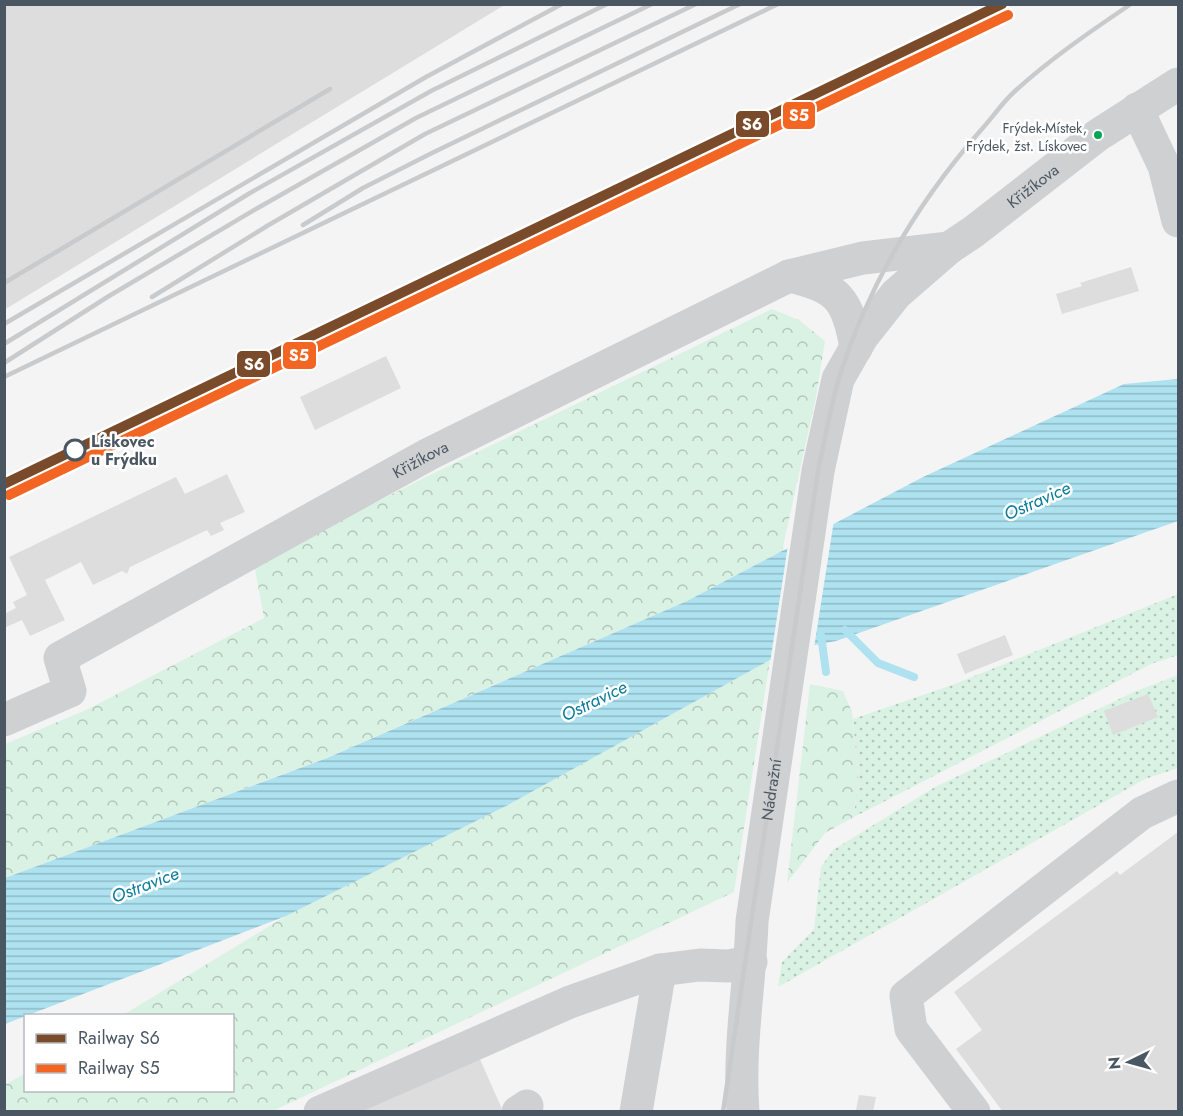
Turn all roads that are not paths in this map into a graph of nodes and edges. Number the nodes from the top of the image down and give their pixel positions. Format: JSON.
{"nodes":[{"id":1,"x":1179,"y":84,"type":"edge"},
{"id":2,"x":1137,"y":109,"type":"junction"},
{"id":3,"x":1179,"y":221,"type":"edge"},
{"id":4,"x":949,"y":248,"type":"junction"},
{"id":5,"x":789,"y":276,"type":"junction"},
{"id":6,"x":856,"y":348,"type":"junction"},
{"id":7,"x":818,"y":471,"type":"joint"},
{"id":8,"x":4,"y":720,"type":"edge"},
{"id":9,"x":1179,"y":795,"type":"edge"},
{"id":10,"x":751,"y":962,"type":"junction"},
{"id":11,"x":660,"y":970,"type":"junction"},
{"id":12,"x":320,"y":1112,"type":"edge"},
{"id":13,"x":636,"y":1112,"type":"edge"},
{"id":14,"x":742,"y":1112,"type":"edge"},
{"id":15,"x":974,"y":1112,"type":"edge"}],
"edges":[{"from":1,"to":2,"type":"street","name":"Křižíkova"},
{"from":2,"to":3,"type":"street"},
{"from":2,"to":4,"type":"street","name":"Křižíkova"},
{"from":4,"to":5,"type":"street","name":"Křižíkova"},
{"from":4,"to":6,"type":"street","name":"Křižíkova"},
{"from":5,"to":6,"type":"street"},
{"from":5,"to":8,"type":"street","name":"Křižíkova"},
{"from":6,"to":7,"type":"street","name":"Křižíkova"},
{"from":7,"to":10,"type":"street","name":"Nádražní"},
{"from":9,"to":15,"type":"street"},
{"from":10,"to":11,"type":"street"},
{"from":10,"to":14,"type":"street","name":"Nádražní"},
{"from":11,"to":12,"type":"street"},
{"from":11,"to":13,"type":"street"}]}
